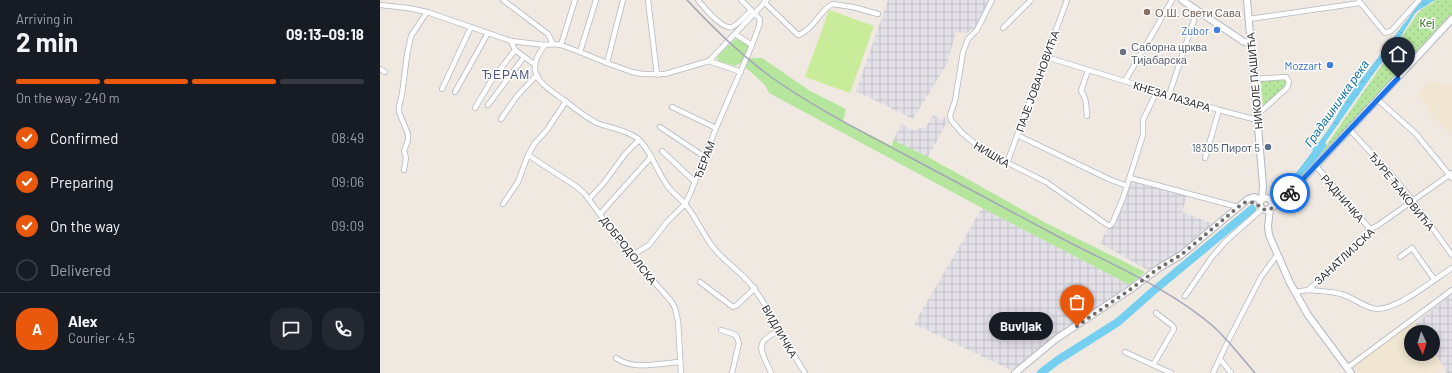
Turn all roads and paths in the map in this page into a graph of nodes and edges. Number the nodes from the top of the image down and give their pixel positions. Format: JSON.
{"nodes":[{"id":1,"x":503,"y":0,"type":"edge"},
{"id":2,"x":575,"y":0,"type":"edge"},
{"id":3,"x":596,"y":0,"type":"edge"},
{"id":4,"x":622,"y":0,"type":"edge"},
{"id":5,"x":648,"y":0,"type":"edge"},
{"id":6,"x":698,"y":0,"type":"edge"},
{"id":7,"x":741,"y":0,"type":"edge"},
{"id":8,"x":992,"y":0,"type":"edge"},
{"id":9,"x":1031,"y":0,"type":"edge"},
{"id":10,"x":1067,"y":0,"type":"edge"},
{"id":11,"x":1172,"y":0,"type":"edge"},
{"id":12,"x":1182,"y":0,"type":"edge"},
{"id":13,"x":1247,"y":0,"type":"edge"},
{"id":14,"x":1419,"y":0,"type":"edge"},
{"id":15,"x":766,"y":1,"type":"edge"},
{"id":16,"x":1359,"y":1,"type":"edge"},
{"id":17,"x":380,"y":5,"type":"edge"},
{"id":18,"x":1196,"y":9,"type":"junction"},
{"id":19,"x":753,"y":11,"type":"junction"},
{"id":20,"x":427,"y":12,"type":"junction"},
{"id":21,"x":878,"y":14,"type":"dead end"},
{"id":22,"x":1249,"y":19,"type":"junction"},
{"id":23,"x":1452,"y":19,"type":"edge"},
{"id":24,"x":471,"y":27,"type":"junction"},
{"id":25,"x":1003,"y":28,"type":"dead end"},
{"id":26,"x":488,"y":32,"type":"junction"},
{"id":27,"x":735,"y":34,"type":"junction"},
{"id":28,"x":511,"y":41,"type":"junction"},
{"id":29,"x":1251,"y":43,"type":"junction"},
{"id":30,"x":553,"y":44,"type":"junction"},
{"id":31,"x":545,"y":45,"type":"junction"},
{"id":32,"x":561,"y":45,"type":"junction"},
{"id":33,"x":752,"y":45,"type":"junction"},
{"id":34,"x":515,"y":50,"type":"junction"},
{"id":35,"x":580,"y":52,"type":"junction"},
{"id":36,"x":524,"y":57,"type":"junction"},
{"id":37,"x":1046,"y":57,"type":"junction"},
{"id":38,"x":709,"y":61,"type":"junction"},
{"id":39,"x":534,"y":64,"type":"junction"},
{"id":40,"x":607,"y":64,"type":"junction"},
{"id":41,"x":380,"y":69,"type":"edge"},
{"id":42,"x":1088,"y":70,"type":"junction"},
{"id":43,"x":385,"y":72,"type":"dead end"},
{"id":44,"x":741,"y":72,"type":"junction"},
{"id":45,"x":657,"y":75,"type":"junction"},
{"id":46,"x":537,"y":76,"type":"junction"},
{"id":47,"x":1254,"y":79,"type":"junction"},
{"id":48,"x":1124,"y":81,"type":"junction"},
{"id":49,"x":442,"y":89,"type":"dead end"},
{"id":50,"x":1157,"y":91,"type":"junction"},
{"id":51,"x":455,"y":92,"type":"dead end"},
{"id":52,"x":1169,"y":94,"type":"junction"},
{"id":53,"x":1377,"y":99,"type":"junction"},
{"id":54,"x":566,"y":101,"type":"junction"},
{"id":55,"x":488,"y":105,"type":"dead end"},
{"id":56,"x":672,"y":107,"type":"dead end"},
{"id":57,"x":476,"y":108,"type":"dead end"},
{"id":58,"x":1219,"y":110,"type":"junction"},
{"id":59,"x":1087,"y":116,"type":"dead end"},
{"id":60,"x":1257,"y":117,"type":"junction"},
{"id":61,"x":501,"y":119,"type":"dead end"},
{"id":62,"x":660,"y":127,"type":"dead end"},
{"id":63,"x":716,"y":128,"type":"junction"},
{"id":64,"x":1349,"y":129,"type":"junction"},
{"id":65,"x":1017,"y":135,"type":"junction"},
{"id":66,"x":638,"y":140,"type":"junction"},
{"id":67,"x":662,"y":151,"type":"dead end"},
{"id":68,"x":528,"y":155,"type":"junction"},
{"id":69,"x":651,"y":157,"type":"junction"},
{"id":70,"x":705,"y":157,"type":"junction"},
{"id":71,"x":1205,"y":158,"type":"dead end"},
{"id":72,"x":1007,"y":163,"type":"junction"},
{"id":73,"x":1316,"y":166,"type":"junction"},
{"id":74,"x":404,"y":170,"type":"dead end"},
{"id":75,"x":1451,"y":175,"type":"edge"},
{"id":76,"x":1130,"y":178,"type":"junction"},
{"id":77,"x":696,"y":182,"type":"junction"},
{"id":78,"x":1127,"y":186,"type":"junction"},
{"id":79,"x":1263,"y":189,"type":"junction"},
{"id":80,"x":589,"y":199,"type":"junction"},
{"id":81,"x":1413,"y":201,"type":"junction"},
{"id":82,"x":503,"y":204,"type":"dead end"},
{"id":83,"x":685,"y":204,"type":"junction"},
{"id":84,"x":1264,"y":204,"type":"junction"},
{"id":85,"x":1240,"y":205,"type":"junction"},
{"id":86,"x":600,"y":214,"type":"junction"},
{"id":87,"x":1370,"y":229,"type":"junction"},
{"id":88,"x":1277,"y":255,"type":"junction"},
{"id":89,"x":1452,"y":255,"type":"edge"},
{"id":90,"x":631,"y":256,"type":"junction"},
{"id":91,"x":1400,"y":257,"type":"dead end"},
{"id":92,"x":1452,"y":268,"type":"edge"},
{"id":93,"x":1434,"y":279,"type":"junction"},
{"id":94,"x":700,"y":282,"type":"dead end"},
{"id":95,"x":754,"y":288,"type":"junction"},
{"id":96,"x":1308,"y":290,"type":"junction"},
{"id":97,"x":1452,"y":290,"type":"edge"},
{"id":98,"x":1294,"y":292,"type":"junction"},
{"id":99,"x":1185,"y":296,"type":"dead end"},
{"id":100,"x":1156,"y":313,"type":"dead end"},
{"id":101,"x":721,"y":330,"type":"dead end"},
{"id":102,"x":779,"y":330,"type":"junction"},
{"id":103,"x":1125,"y":352,"type":"dead end"},
{"id":104,"x":616,"y":358,"type":"dead end"},
{"id":105,"x":1220,"y":359,"type":"junction"},
{"id":106,"x":680,"y":362,"type":"junction"},
{"id":107,"x":1153,"y":365,"type":"junction"},
{"id":108,"x":1349,"y":371,"type":"edge"},
{"id":109,"x":681,"y":373,"type":"edge"},
{"id":110,"x":732,"y":373,"type":"edge"},
{"id":111,"x":771,"y":373,"type":"edge"},
{"id":112,"x":805,"y":373,"type":"edge"},
{"id":113,"x":1015,"y":373,"type":"edge"},
{"id":114,"x":1171,"y":373,"type":"edge"},
{"id":115,"x":1213,"y":373,"type":"edge"},
{"id":116,"x":1231,"y":373,"type":"edge"}],
"edges":[{"from":1,"to":30,"type":"street"},
{"from":2,"to":32,"type":"street"},
{"from":3,"to":35,"type":"street"},
{"from":4,"to":40,"type":"street"},
{"from":5,"to":45,"type":"street"},
{"from":6,"to":19,"type":"street"},
{"from":7,"to":19,"type":"street"},
{"from":8,"to":72,"type":"street","name":"НИШКА"},
{"from":9,"to":25,"type":"street"},
{"from":10,"to":37,"type":"street","name":"ПАЈЕ ЈОВАНОВИЋА"},
{"from":11,"to":48,"type":"street"},
{"from":12,"to":18,"type":"main road"},
{"from":13,"to":22,"type":"main road","name":"НИКОЛЕ ПАШИЋА"},
{"from":14,"to":16,"type":"street"},
{"from":15,"to":19,"type":"street"},
{"from":15,"to":21,"type":"street"},
{"from":16,"to":22,"type":"street"},
{"from":17,"to":20,"type":"street"},
{"from":18,"to":29,"type":"main road"},
{"from":18,"to":52,"type":"street"},
{"from":19,"to":27,"type":"street"},
{"from":19,"to":33,"type":"street","name":"ЂЕРАМ"},
{"from":20,"to":24,"type":"street"},
{"from":20,"to":74,"type":"street"},
{"from":22,"to":29,"type":"main road","name":"НИКОЛЕ ПАШИЋА"},
{"from":23,"to":53,"type":"main road"},
{"from":24,"to":26,"type":"street"},
{"from":24,"to":49,"type":"street"},
{"from":26,"to":28,"type":"street"},
{"from":26,"to":51,"type":"street"},
{"from":27,"to":33,"type":"street"},
{"from":27,"to":38,"type":"street"},
{"from":28,"to":31,"type":"street"},
{"from":28,"to":34,"type":"street"},
{"from":29,"to":47,"type":"main road","name":"НИКОЛЕ ПАШИЋА"},
{"from":30,"to":31,"type":"street"},
{"from":30,"to":32,"type":"street"},
{"from":31,"to":39,"type":"street"},
{"from":32,"to":35,"type":"street"},
{"from":33,"to":44,"type":"street","name":"ЂЕРАМ"},
{"from":34,"to":36,"type":"street"},
{"from":34,"to":57,"type":"street"},
{"from":35,"to":40,"type":"street"},
{"from":36,"to":39,"type":"street"},
{"from":36,"to":55,"type":"street"},
{"from":37,"to":42,"type":"street","name":"КНЕЗА ЛАЗАРА"},
{"from":37,"to":65,"type":"street","name":"ПАЈЕ ЈОВАНОВИЋА"},
{"from":38,"to":44,"type":"street"},
{"from":38,"to":45,"type":"street"},
{"from":39,"to":46,"type":"street"},
{"from":40,"to":45,"type":"street"},
{"from":41,"to":43,"type":"street"},
{"from":42,"to":48,"type":"street","name":"КНЕЗА ЛАЗАРА"},
{"from":42,"to":59,"type":"street"},
{"from":44,"to":63,"type":"street","name":"ЂЕРАМ"},
{"from":46,"to":54,"type":"street"},
{"from":46,"to":61,"type":"street"},
{"from":47,"to":60,"type":"main road","name":"НИКОЛЕ ПАШИЋА"},
{"from":47,"to":60,"type":"street"},
{"from":48,"to":50,"type":"street","name":"КНЕЗА ЛАЗАРА"},
{"from":50,"to":52,"type":"street","name":"КНЕЗА ЛАЗАРА"},
{"from":50,"to":76,"type":"street"},
{"from":52,"to":58,"type":"street","name":"КНЕЗА ЛАЗАРА"},
{"from":53,"to":64,"type":"main road"},
{"from":53,"to":75,"type":"street"},
{"from":54,"to":66,"type":"street"},
{"from":54,"to":68,"type":"street"},
{"from":56,"to":63,"type":"street"},
{"from":58,"to":60,"type":"street","name":"КНЕЗА ЛАЗАРА"},
{"from":58,"to":71,"type":"street"},
{"from":60,"to":79,"type":"main road","name":"НИКОЛЕ ПАШИЋА"},
{"from":62,"to":70,"type":"street"},
{"from":63,"to":70,"type":"street","name":"ЂЕРАМ"},
{"from":64,"to":73,"type":"main road"},
{"from":64,"to":81,"type":"street","name":"ЂУРЕ ЂАКОВИЋА"},
{"from":65,"to":72,"type":"street","name":"ПАЈЕ ЈОВАНОВИЋА"},
{"from":65,"to":78,"type":"street"},
{"from":66,"to":69,"type":"street","name":"ВИДЛИЧКА"},
{"from":66,"to":80,"type":"street"},
{"from":67,"to":77,"type":"street"},
{"from":68,"to":80,"type":"street","name":"ДОБРОДОЛСКА"},
{"from":68,"to":82,"type":"street"},
{"from":69,"to":83,"type":"street","name":"ВИДЛИЧКА"},
{"from":69,"to":86,"type":"street"},
{"from":70,"to":77,"type":"street","name":"ЂЕРАМ"},
{"from":72,"to":78,"type":"street","name":"НИШКА"},
{"from":73,"to":84,"type":"main road"},
{"from":73,"to":87,"type":"street","name":"РАДНИЧКА"},
{"from":75,"to":81,"type":"street","name":"ЗАНАТЛИЈСКА"},
{"from":76,"to":78,"type":"street"},
{"from":76,"to":85,"type":"street"},
{"from":77,"to":83,"type":"street","name":"ЂЕРАМ"},
{"from":79,"to":84,"type":"main road"},
{"from":79,"to":84,"type":"main road","name":"НИКОЛЕ ПАШИЋА"},
{"from":80,"to":86,"type":"street","name":"ДОБРОДОЛСКА"},
{"from":81,"to":87,"type":"street","name":"ЗАНАТЛИЈСКА"},
{"from":81,"to":89,"type":"street","name":"ЂУРЕ ЂАКОВИЋА"},
{"from":83,"to":90,"type":"street","name":"ЂЕРАМ"},
{"from":83,"to":95,"type":"street","name":"ВИДЛИЧКА"},
{"from":84,"to":85,"type":"main road"},
{"from":84,"to":85,"type":"main road"},
{"from":84,"to":88,"type":"main road","name":"НИКОЛЕ ПАШИЋА"},
{"from":84,"to":99,"type":"street"},
{"from":85,"to":113,"type":"main road"},
{"from":86,"to":90,"type":"street","name":"ДОБРОДОЛСКА"},
{"from":87,"to":96,"type":"street","name":"ЗАНАТЛИЈСКА"},
{"from":88,"to":98,"type":"main road","name":"НИКОЛЕ ПАШИЋА"},
{"from":88,"to":105,"type":"street"},
{"from":90,"to":106,"type":"street","name":"ДОБРОДОЛСКА"},
{"from":91,"to":93,"type":"street"},
{"from":92,"to":93,"type":"street"},
{"from":93,"to":96,"type":"street"},
{"from":94,"to":95,"type":"street"},
{"from":95,"to":102,"type":"street","name":"ВИДЛИЧКА"},
{"from":96,"to":98,"type":"street","name":"ЗАНАТЛИЈСКА"},
{"from":97,"to":108,"type":"street","name":"НИКОЛЕ ПАШИЋА"},
{"from":98,"to":108,"type":"main road","name":"НИКОЛЕ ПАШИЋА"},
{"from":100,"to":107,"type":"street"},
{"from":101,"to":110,"type":"street"},
{"from":102,"to":111,"type":"street"},
{"from":102,"to":112,"type":"street","name":"ВИДЛИЧКА"},
{"from":103,"to":107,"type":"street"},
{"from":104,"to":106,"type":"street"},
{"from":105,"to":115,"type":"street"},
{"from":105,"to":116,"type":"street"},
{"from":106,"to":109,"type":"street","name":"ДОБРОДОЛСКА"},
{"from":107,"to":114,"type":"street"}]}
